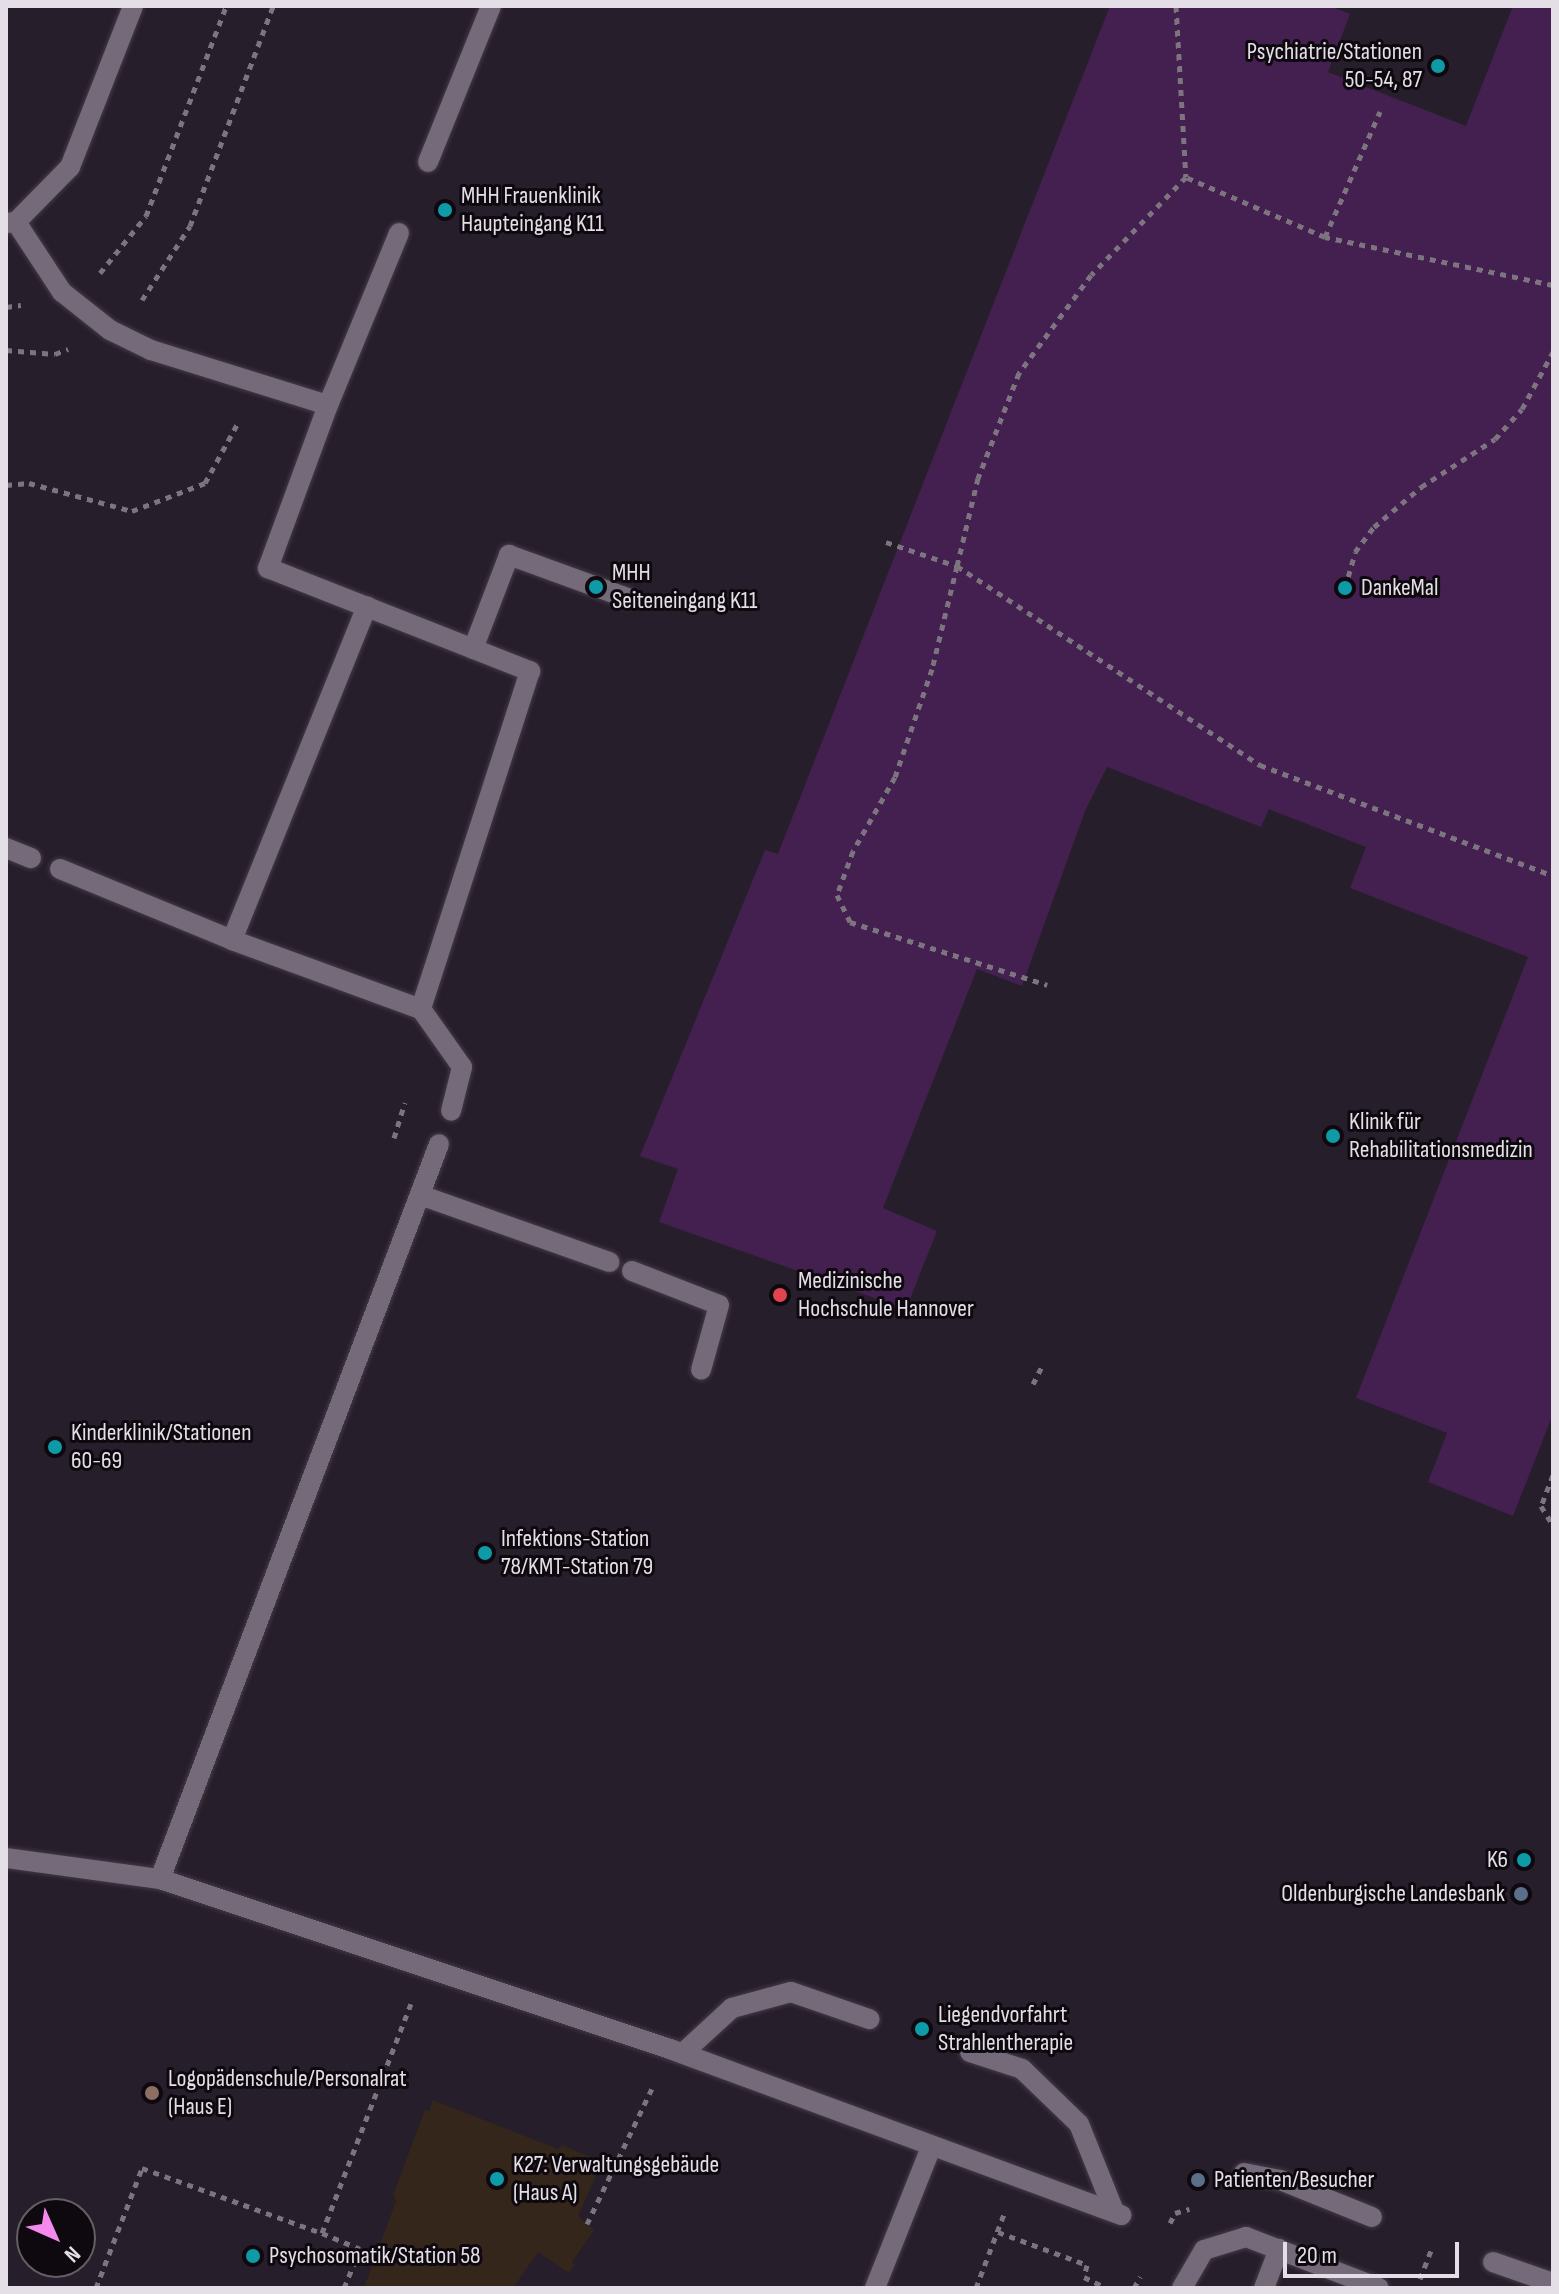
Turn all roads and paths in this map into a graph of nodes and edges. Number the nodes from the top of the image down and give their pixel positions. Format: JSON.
{"nodes":[{"id":1,"x":133,"y":6,"type":"edge"},
{"id":2,"x":226,"y":6,"type":"edge"},
{"id":3,"x":273,"y":6,"type":"edge"},
{"id":4,"x":491,"y":6,"type":"edge"},
{"id":5,"x":1176,"y":6,"type":"edge"},
{"id":6,"x":1380,"y":112,"type":"dead end"},
{"id":7,"x":428,"y":162,"type":"dead end"},
{"id":8,"x":1186,"y":177,"type":"junction"},
{"id":9,"x":11,"y":222,"type":"edge"},
{"id":10,"x":399,"y":233,"type":"dead end"},
{"id":11,"x":1325,"y":237,"type":"junction"},
{"id":12,"x":1553,"y":285,"type":"edge"},
{"id":13,"x":62,"y":292,"type":"junction"},
{"id":14,"x":6,"y":307,"type":"edge"},
{"id":15,"x":110,"y":330,"type":"junction"},
{"id":16,"x":6,"y":350,"type":"edge"},
{"id":17,"x":1553,"y":352,"type":"edge"},
{"id":18,"x":261,"y":381,"type":"junction"},
{"id":19,"x":328,"y":405,"type":"junction"},
{"id":20,"x":6,"y":485,"type":"edge"},
{"id":21,"x":886,"y":542,"type":"dead end"},
{"id":22,"x":957,"y":566,"type":"junction"},
{"id":23,"x":1345,"y":588,"type":"dead end"},
{"id":24,"x":627,"y":598,"type":"dead end"},
{"id":25,"x":367,"y":606,"type":"junction"},
{"id":26,"x":473,"y":649,"type":"junction"},
{"id":27,"x":6,"y":848,"type":"edge"},
{"id":28,"x":31,"y":858,"type":"dead end"},
{"id":29,"x":60,"y":869,"type":"dead end"},
{"id":30,"x":1553,"y":876,"type":"edge"},
{"id":31,"x":232,"y":940,"type":"junction"},
{"id":32,"x":1047,"y":985,"type":"dead end"},
{"id":33,"x":421,"y":1009,"type":"junction"},
{"id":34,"x":405,"y":1103,"type":"dead end"},
{"id":35,"x":451,"y":1111,"type":"dead end"},
{"id":36,"x":396,"y":1128,"type":"dead end"},
{"id":37,"x":439,"y":1144,"type":"dead end"},
{"id":38,"x":420,"y":1195,"type":"junction"},
{"id":39,"x":609,"y":1262,"type":"dead end"},
{"id":40,"x":632,"y":1271,"type":"dead end"},
{"id":41,"x":1041,"y":1368,"type":"dead end"},
{"id":42,"x":701,"y":1370,"type":"dead end"},
{"id":43,"x":1033,"y":1384,"type":"dead end"},
{"id":44,"x":1553,"y":1475,"type":"edge"},
{"id":45,"x":1553,"y":1525,"type":"edge"},
{"id":46,"x":6,"y":1858,"type":"edge"},
{"id":47,"x":160,"y":1879,"type":"junction"},
{"id":48,"x":426,"y":1965,"type":"junction"},
{"id":49,"x":869,"y":2019,"type":"dead end"},
{"id":50,"x":676,"y":2051,"type":"junction"},
{"id":51,"x":970,"y":2052,"type":"dead end"},
{"id":52,"x":931,"y":2147,"type":"junction"},
{"id":53,"x":1244,"y":2173,"type":"dead end"},
{"id":54,"x":1018,"y":2177,"type":"junction"},
{"id":55,"x":1372,"y":2217,"type":"dead end"},
{"id":56,"x":587,"y":2224,"type":"dead end"},
{"id":57,"x":998,"y":2232,"type":"junction"},
{"id":58,"x":322,"y":2233,"type":"junction"},
{"id":59,"x":1279,"y":2249,"type":"junction"},
{"id":60,"x":1431,"y":2250,"type":"dead end"},
{"id":61,"x":1493,"y":2262,"type":"dead end"},
{"id":62,"x":1553,"y":2283,"type":"edge"},
{"id":63,"x":96,"y":2288,"type":"edge"},
{"id":64,"x":344,"y":2288,"type":"edge"},
{"id":65,"x":875,"y":2288,"type":"edge"},
{"id":66,"x":976,"y":2288,"type":"edge"},
{"id":67,"x":1107,"y":2288,"type":"edge"},
{"id":68,"x":1182,"y":2288,"type":"edge"},
{"id":69,"x":1264,"y":2288,"type":"edge"},
{"id":70,"x":1379,"y":2288,"type":"edge"},
{"id":71,"x":1417,"y":2288,"type":"edge"}],
"edges":[{"from":1,"to":9,"type":"street"},
{"from":2,"to":13,"type":"path"},
{"from":3,"to":15,"type":"path"},
{"from":4,"to":7,"type":"street"},
{"from":5,"to":8,"type":"path"},
{"from":6,"to":11,"type":"path"},
{"from":8,"to":11,"type":"path"},
{"from":8,"to":22,"type":"path"},
{"from":9,"to":13,"type":"street"},
{"from":10,"to":19,"type":"street"},
{"from":11,"to":12,"type":"path"},
{"from":13,"to":14,"type":"path"},
{"from":13,"to":15,"type":"street"},
{"from":15,"to":16,"type":"path"},
{"from":15,"to":18,"type":"street"},
{"from":17,"to":23,"type":"path"},
{"from":18,"to":19,"type":"street"},
{"from":18,"to":20,"type":"path"},
{"from":19,"to":25,"type":"street"},
{"from":21,"to":22,"type":"path"},
{"from":22,"to":30,"type":"path"},
{"from":22,"to":32,"type":"path"},
{"from":24,"to":26,"type":"street"},
{"from":25,"to":26,"type":"street"},
{"from":25,"to":31,"type":"street"},
{"from":26,"to":33,"type":"street"},
{"from":27,"to":28,"type":"street"},
{"from":29,"to":31,"type":"street"},
{"from":31,"to":33,"type":"street"},
{"from":33,"to":35,"type":"street"},
{"from":34,"to":36,"type":"path"},
{"from":37,"to":38,"type":"street"},
{"from":38,"to":39,"type":"street"},
{"from":38,"to":47,"type":"street"},
{"from":40,"to":42,"type":"street"},
{"from":41,"to":43,"type":"path"},
{"from":44,"to":45,"type":"path"},
{"from":46,"to":47,"type":"street"},
{"from":47,"to":48,"type":"street"},
{"from":48,"to":50,"type":"street"},
{"from":48,"to":58,"type":"path"},
{"from":49,"to":50,"type":"street"},
{"from":50,"to":52,"type":"street"},
{"from":50,"to":56,"type":"path"},
{"from":51,"to":54,"type":"street"},
{"from":52,"to":54,"type":"street"},
{"from":52,"to":65,"type":"street"},
{"from":53,"to":55,"type":"street"},
{"from":54,"to":57,"type":"path"},
{"from":57,"to":66,"type":"path"},
{"from":57,"to":67,"type":"path"},
{"from":58,"to":63,"type":"path"},
{"from":58,"to":64,"type":"path"},
{"from":59,"to":68,"type":"street"},
{"from":59,"to":69,"type":"street"},
{"from":59,"to":70,"type":"street"},
{"from":60,"to":71,"type":"path"},
{"from":61,"to":62,"type":"street"}]}
